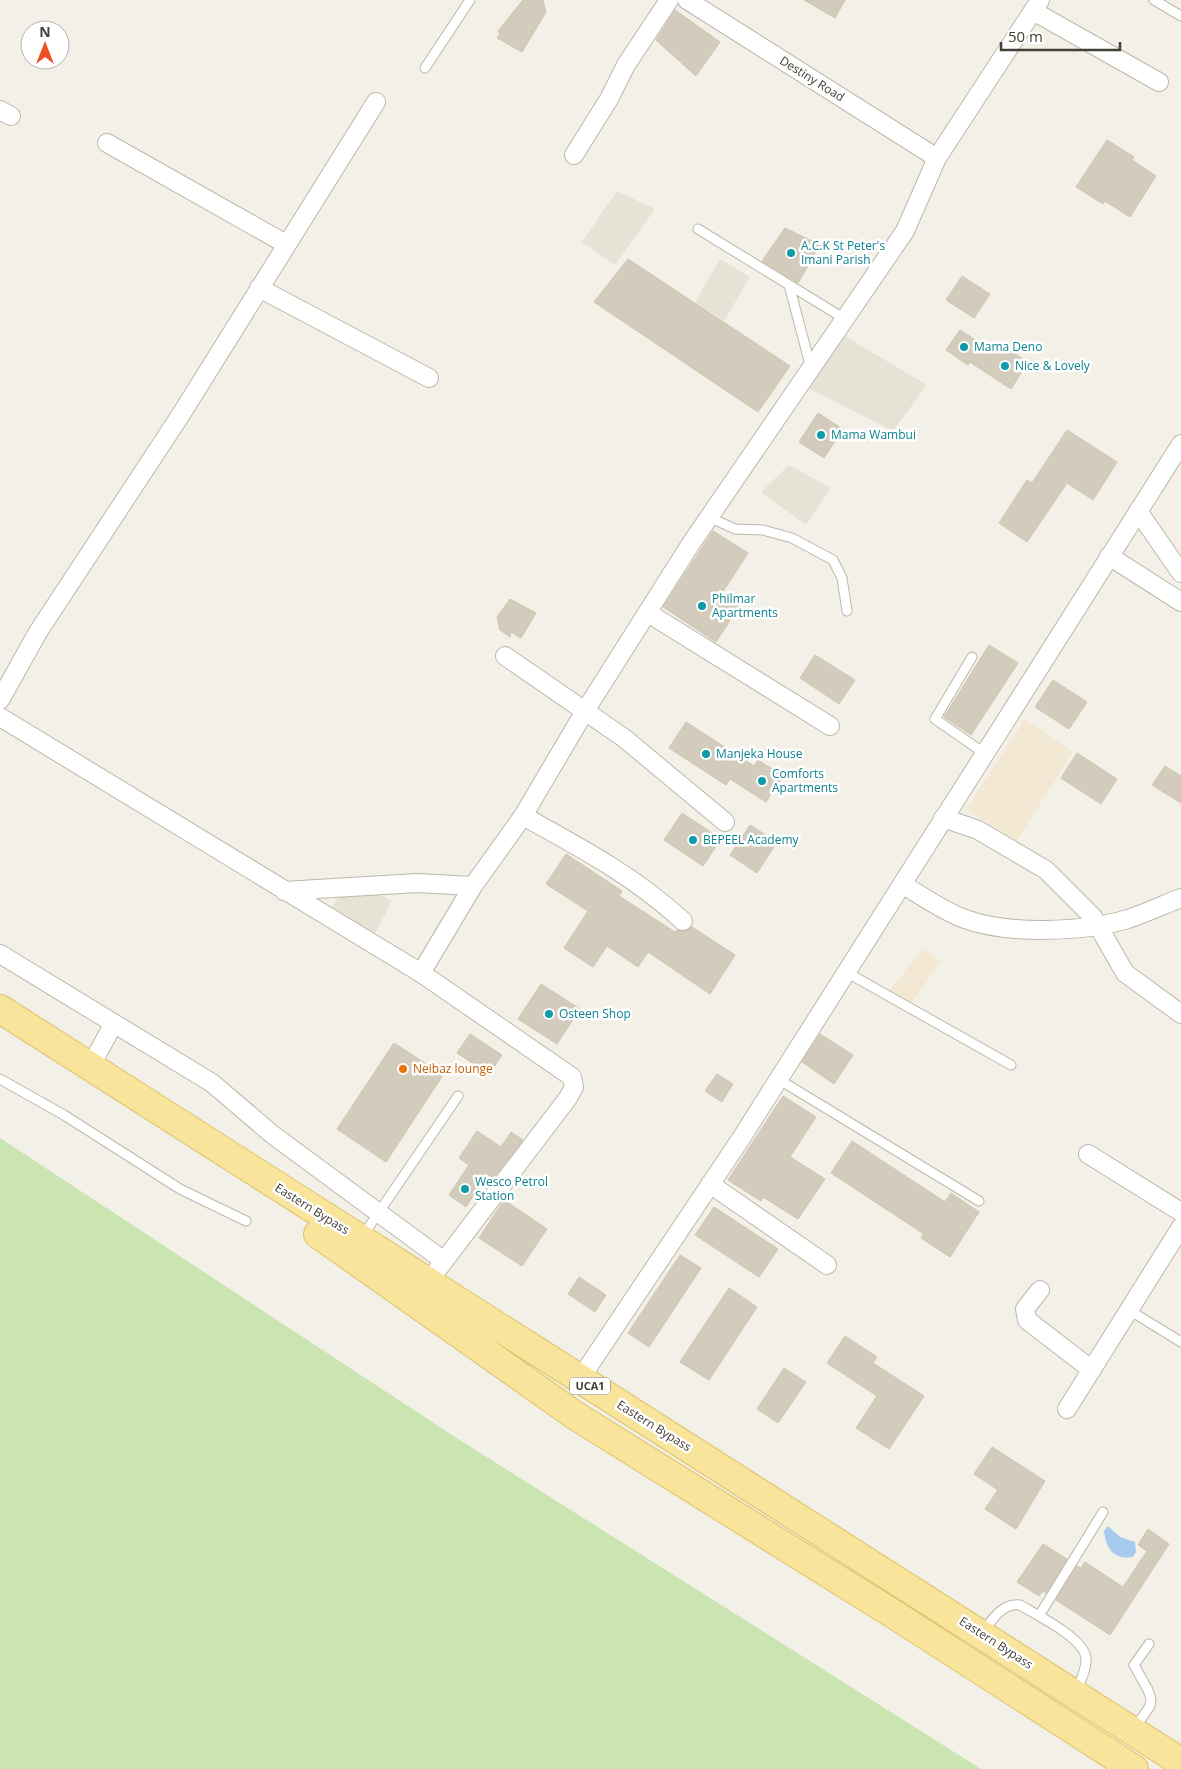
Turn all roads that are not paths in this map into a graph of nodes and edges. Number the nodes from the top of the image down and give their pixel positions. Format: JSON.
{"nodes":[{"id":1,"x":470,"y":0,"type":"edge"},
{"id":2,"x":669,"y":0,"type":"edge"},
{"id":3,"x":687,"y":0,"type":"edge"},
{"id":4,"x":704,"y":0,"type":"edge"},
{"id":5,"x":1154,"y":0,"type":"edge"},
{"id":6,"x":1037,"y":6,"type":"edge"},
{"id":7,"x":1181,"y":16,"type":"edge"},
{"id":8,"x":425,"y":68,"type":"dead end"},
{"id":9,"x":1159,"y":82,"type":"dead end"},
{"id":10,"x":376,"y":102,"type":"dead end"},
{"id":11,"x":107,"y":143,"type":"dead end"},
{"id":12,"x":574,"y":155,"type":"dead end"},
{"id":13,"x":937,"y":158,"type":"junction"},
{"id":14,"x":698,"y":229,"type":"dead end"},
{"id":15,"x":286,"y":244,"type":"junction"},
{"id":16,"x":789,"y":285,"type":"junction"},
{"id":17,"x":259,"y":288,"type":"junction"},
{"id":18,"x":845,"y":319,"type":"junction"},
{"id":19,"x":811,"y":368,"type":"junction"},
{"id":20,"x":429,"y":378,"type":"dead end"},
{"id":21,"x":1181,"y":444,"type":"edge"},
{"id":22,"x":1138,"y":511,"type":"junction"},
{"id":23,"x":709,"y":517,"type":"junction"},
{"id":24,"x":1109,"y":556,"type":"junction"},
{"id":25,"x":1181,"y":573,"type":"edge"},
{"id":26,"x":1181,"y":602,"type":"edge"},
{"id":27,"x":847,"y":611,"type":"dead end"},
{"id":28,"x":648,"y":613,"type":"junction"},
{"id":29,"x":505,"y":656,"type":"dead end"},
{"id":30,"x":972,"y":657,"type":"dead end"},
{"id":31,"x":0,"y":700,"type":"edge"},
{"id":32,"x":585,"y":711,"type":"junction"},
{"id":33,"x":0,"y":718,"type":"edge"},
{"id":34,"x":830,"y":726,"type":"dead end"},
{"id":35,"x":984,"y":753,"type":"junction"},
{"id":36,"x":523,"y":816,"type":"junction"},
{"id":37,"x":943,"y":818,"type":"junction"},
{"id":38,"x":725,"y":822,"type":"dead end"},
{"id":39,"x":902,"y":884,"type":"junction"},
{"id":40,"x":473,"y":886,"type":"junction"},
{"id":41,"x":284,"y":890,"type":"junction"},
{"id":42,"x":1181,"y":898,"type":"edge"},
{"id":43,"x":683,"y":921,"type":"dead end"},
{"id":44,"x":1098,"y":926,"type":"junction"},
{"id":45,"x":0,"y":954,"type":"edge"},
{"id":46,"x":846,"y":972,"type":"junction"},
{"id":47,"x":421,"y":973,"type":"junction"},
{"id":48,"x":0,"y":1009,"type":"edge"},
{"id":49,"x":1181,"y":1014,"type":"edge"},
{"id":50,"x":112,"y":1024,"type":"junction"},
{"id":51,"x":0,"y":1030,"type":"edge"},
{"id":52,"x":1010,"y":1065,"type":"dead end"},
{"id":53,"x":90,"y":1066,"type":"junction"},
{"id":54,"x":0,"y":1079,"type":"edge"},
{"id":55,"x":778,"y":1079,"type":"junction"},
{"id":56,"x":458,"y":1096,"type":"dead end"},
{"id":57,"x":1088,"y":1154,"type":"dead end"},
{"id":58,"x":710,"y":1184,"type":"junction"},
{"id":59,"x":979,"y":1201,"type":"dead end"},
{"id":60,"x":1181,"y":1212,"type":"edge"},
{"id":61,"x":379,"y":1213,"type":"junction"},
{"id":62,"x":246,"y":1221,"type":"dead end"},
{"id":63,"x":1181,"y":1227,"type":"edge"},
{"id":64,"x":361,"y":1239,"type":"junction"},
{"id":65,"x":444,"y":1261,"type":"junction"},
{"id":66,"x":827,"y":1265,"type":"dead end"},
{"id":67,"x":428,"y":1282,"type":"junction"},
{"id":68,"x":1040,"y":1290,"type":"dead end"},
{"id":69,"x":1129,"y":1310,"type":"junction"},
{"id":70,"x":1181,"y":1342,"type":"edge"},
{"id":71,"x":1092,"y":1370,"type":"junction"},
{"id":72,"x":580,"y":1379,"type":"junction"},
{"id":73,"x":1067,"y":1409,"type":"dead end"},
{"id":74,"x":1103,"y":1512,"type":"dead end"},
{"id":75,"x":1039,"y":1616,"type":"junction"},
{"id":76,"x":982,"y":1634,"type":"junction"},
{"id":77,"x":1149,"y":1644,"type":"dead end"},
{"id":78,"x":1076,"y":1695,"type":"junction"},
{"id":79,"x":1132,"y":1732,"type":"junction"},
{"id":80,"x":1181,"y":1762,"type":"edge"},
{"id":81,"x":1134,"y":1769,"type":"edge"}],
"edges":[{"from":1,"to":8,"type":"lane"},
{"from":2,"to":12,"type":"street"},
{"from":3,"to":13,"type":"street","name":"Destiny Road"},
{"from":4,"to":13,"type":"street"},
{"from":5,"to":7,"type":"lane"},
{"from":6,"to":9,"type":"street"},
{"from":6,"to":13,"type":"street"},
{"from":10,"to":15,"type":"street"},
{"from":11,"to":15,"type":"street"},
{"from":13,"to":18,"type":"street"},
{"from":14,"to":16,"type":"lane"},
{"from":15,"to":17,"type":"street"},
{"from":16,"to":18,"type":"lane"},
{"from":16,"to":19,"type":"lane"},
{"from":17,"to":20,"type":"street"},
{"from":17,"to":31,"type":"street"},
{"from":18,"to":19,"type":"street"},
{"from":19,"to":23,"type":"street"},
{"from":21,"to":22,"type":"street"},
{"from":22,"to":24,"type":"street"},
{"from":22,"to":25,"type":"street"},
{"from":23,"to":27,"type":"lane"},
{"from":23,"to":28,"type":"street"},
{"from":24,"to":26,"type":"street"},
{"from":24,"to":35,"type":"street"},
{"from":28,"to":32,"type":"street"},
{"from":28,"to":34,"type":"street"},
{"from":29,"to":32,"type":"street"},
{"from":30,"to":35,"type":"lane"},
{"from":32,"to":36,"type":"street"},
{"from":32,"to":38,"type":"street"},
{"from":33,"to":41,"type":"street"},
{"from":35,"to":37,"type":"street"},
{"from":36,"to":40,"type":"street"},
{"from":36,"to":43,"type":"street"},
{"from":37,"to":39,"type":"street"},
{"from":37,"to":44,"type":"street"},
{"from":39,"to":44,"type":"street"},
{"from":39,"to":46,"type":"street"},
{"from":40,"to":41,"type":"street"},
{"from":40,"to":47,"type":"street"},
{"from":41,"to":47,"type":"street"},
{"from":42,"to":44,"type":"street"},
{"from":44,"to":49,"type":"street"},
{"from":45,"to":50,"type":"street"},
{"from":46,"to":52,"type":"lane"},
{"from":46,"to":55,"type":"street"},
{"from":47,"to":65,"type":"street"},
{"from":48,"to":53,"type":"main road","name":"Eastern Bypass","number":"UCA1"},
{"from":50,"to":53,"type":"street"},
{"from":50,"to":61,"type":"street"},
{"from":51,"to":81,"type":"main road","name":"Eastern Bypass","number":"UCA1"},
{"from":53,"to":64,"type":"main road","name":"Eastern Bypass","number":"UCA1"},
{"from":54,"to":62,"type":"lane"},
{"from":55,"to":58,"type":"street"},
{"from":55,"to":59,"type":"lane"},
{"from":56,"to":61,"type":"lane"},
{"from":57,"to":60,"type":"street"},
{"from":58,"to":66,"type":"street"},
{"from":58,"to":72,"type":"street"},
{"from":61,"to":64,"type":"lane"},
{"from":61,"to":65,"type":"street"},
{"from":63,"to":69,"type":"street"},
{"from":64,"to":67,"type":"main road","name":"Eastern Bypass","number":"UCA1"},
{"from":65,"to":67,"type":"street"},
{"from":67,"to":72,"type":"main road","name":"Eastern Bypass","number":"UCA1"},
{"from":68,"to":71,"type":"street"},
{"from":69,"to":70,"type":"lane"},
{"from":69,"to":71,"type":"street"},
{"from":71,"to":73,"type":"street"},
{"from":72,"to":76,"type":"main road","name":"Eastern Bypass","number":"UCA1"},
{"from":74,"to":75,"type":"lane"},
{"from":75,"to":76,"type":"lane"},
{"from":75,"to":78,"type":"lane"},
{"from":76,"to":78,"type":"main road","name":"Eastern Bypass","number":"UCA1"},
{"from":77,"to":79,"type":"lane"},
{"from":78,"to":79,"type":"main road","name":"Eastern Bypass","number":"UCA1"},
{"from":79,"to":80,"type":"main road","name":"Eastern Bypass","number":"UCA1"}]}
